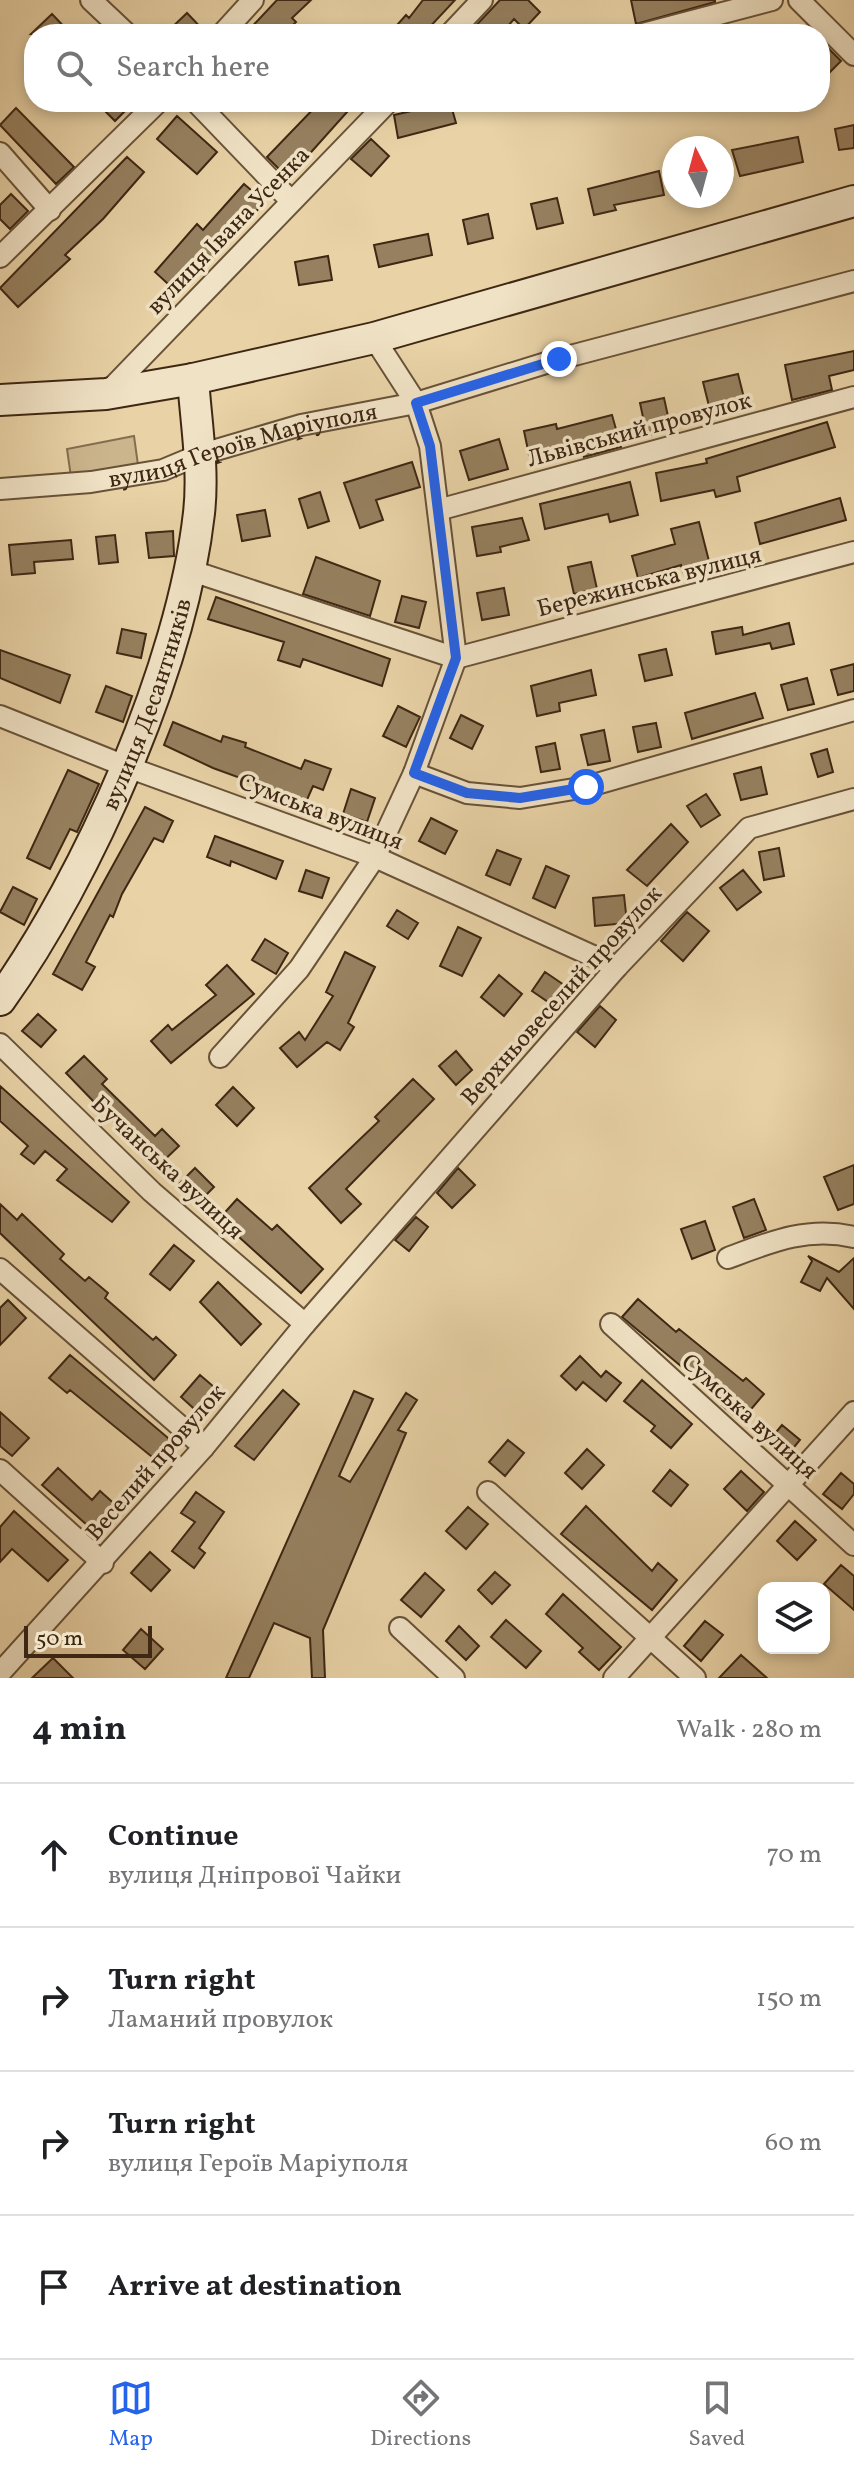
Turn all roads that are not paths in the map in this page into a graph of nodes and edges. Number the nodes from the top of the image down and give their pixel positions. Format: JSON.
{"nodes":[{"id":1,"x":91,"y":0,"type":"edge"},
{"id":2,"x":253,"y":0,"type":"edge"},
{"id":3,"x":482,"y":0,"type":"edge"},
{"id":4,"x":772,"y":0,"type":"edge"},
{"id":5,"x":799,"y":0,"type":"edge"},
{"id":6,"x":116,"y":24,"type":"edge"},
{"id":7,"x":231,"y":24,"type":"edge"},
{"id":8,"x":459,"y":24,"type":"edge"},
{"id":9,"x":681,"y":24,"type":"edge"},
{"id":10,"x":826,"y":24,"type":"edge"},
{"id":11,"x":830,"y":27,"type":"edge"},
{"id":12,"x":851,"y":46,"type":"edge"},
{"id":13,"x":148,"y":112,"type":"edge"},
{"id":14,"x":206,"y":112,"type":"edge"},
{"id":15,"x":378,"y":112,"type":"edge"},
{"id":16,"x":0,"y":153,"type":"edge"},
{"id":17,"x":291,"y":201,"type":"junction"},
{"id":18,"x":854,"y":201,"type":"edge"},
{"id":19,"x":50,"y":210,"type":"junction"},
{"id":20,"x":0,"y":257,"type":"edge"},
{"id":21,"x":854,"y":281,"type":"edge"},
{"id":22,"x":374,"y":338,"type":"junction"},
{"id":23,"x":193,"y":379,"type":"junction"},
{"id":24,"x":106,"y":394,"type":"junction"},
{"id":25,"x":854,"y":397,"type":"edge"},
{"id":26,"x":0,"y":400,"type":"edge"},
{"id":27,"x":416,"y":403,"type":"junction"},
{"id":28,"x":199,"y":455,"type":"junction"},
{"id":29,"x":0,"y":489,"type":"edge"},
{"id":30,"x":438,"y":510,"type":"junction"},
{"id":31,"x":854,"y":552,"type":"edge"},
{"id":32,"x":189,"y":570,"type":"junction"},
{"id":33,"x":456,"y":658,"type":"junction"},
{"id":34,"x":854,"y":710,"type":"edge"},
{"id":35,"x":0,"y":716,"type":"edge"},
{"id":36,"x":125,"y":766,"type":"junction"},
{"id":37,"x":414,"y":773,"type":"junction"},
{"id":38,"x":854,"y":799,"type":"edge"},
{"id":39,"x":375,"y":857,"type":"junction"},
{"id":40,"x":617,"y":967,"type":"junction"},
{"id":41,"x":0,"y":1000,"type":"edge"},
{"id":42,"x":0,"y":1044,"type":"edge"},
{"id":43,"x":220,"y":1057,"type":"dead end"},
{"id":44,"x":854,"y":1237,"type":"edge"},
{"id":45,"x":728,"y":1258,"type":"dead end"},
{"id":46,"x":0,"y":1269,"type":"edge"},
{"id":47,"x":344,"y":1282,"type":"joint"},
{"id":48,"x":305,"y":1324,"type":"junction"},
{"id":49,"x":611,"y":1324,"type":"dead end"},
{"id":50,"x":854,"y":1412,"type":"edge"},
{"id":51,"x":204,"y":1447,"type":"junction"},
{"id":52,"x":0,"y":1470,"type":"edge"},
{"id":53,"x":789,"y":1487,"type":"junction"},
{"id":54,"x":488,"y":1492,"type":"dead end"},
{"id":55,"x":854,"y":1545,"type":"edge"},
{"id":56,"x":103,"y":1563,"type":"junction"},
{"id":57,"x":400,"y":1628,"type":"dead end"},
{"id":58,"x":651,"y":1638,"type":"junction"},
{"id":59,"x":0,"y":1673,"type":"edge"},
{"id":60,"x":454,"y":1678,"type":"edge"},
{"id":61,"x":614,"y":1678,"type":"edge"},
{"id":62,"x":695,"y":1678,"type":"edge"}],
"edges":[{"from":1,"to":6,"type":"street"},
{"from":2,"to":7,"type":"street"},
{"from":3,"to":8,"type":"street"},
{"from":4,"to":9,"type":"street"},
{"from":5,"to":10,"type":"street"},
{"from":11,"to":12,"type":"street"},
{"from":13,"to":19,"type":"street"},
{"from":14,"to":17,"type":"street"},
{"from":15,"to":17,"type":"street","name":"вулиця Івана Усенка"},
{"from":16,"to":19,"type":"street"},
{"from":17,"to":24,"type":"street","name":"вулиця Івана Усенка"},
{"from":18,"to":22,"type":"main road"},
{"from":19,"to":20,"type":"street"},
{"from":21,"to":27,"type":"street","name":"вулиця Героїв Маріуполя"},
{"from":22,"to":23,"type":"main road"},
{"from":22,"to":27,"type":"street"},
{"from":23,"to":24,"type":"main road"},
{"from":23,"to":28,"type":"main road","name":"вулиця Десантників"},
{"from":24,"to":26,"type":"main road"},
{"from":25,"to":30,"type":"street","name":"Львівський провулок"},
{"from":27,"to":28,"type":"street","name":"вулиця Героїв Маріуполя"},
{"from":27,"to":30,"type":"street"},
{"from":28,"to":29,"type":"street","name":"вулиця Героїв Маріуполя"},
{"from":28,"to":32,"type":"main road","name":"вулиця Десантників"},
{"from":30,"to":33,"type":"street"},
{"from":31,"to":33,"type":"street","name":"Бережинська вулиця"},
{"from":32,"to":33,"type":"street"},
{"from":32,"to":36,"type":"main road","name":"вулиця Десантників"},
{"from":33,"to":37,"type":"street"},
{"from":34,"to":37,"type":"street"},
{"from":35,"to":36,"type":"street","name":"Сумська вулиця"},
{"from":36,"to":39,"type":"street","name":"Сумська вулиця"},
{"from":36,"to":41,"type":"main road","name":"вулиця Десантників"},
{"from":37,"to":39,"type":"street"},
{"from":38,"to":40,"type":"street","name":"Верхньовеселий провулок"},
{"from":39,"to":40,"type":"street","name":"Сумська вулиця"},
{"from":39,"to":43,"type":"street"},
{"from":40,"to":47,"type":"street","name":"Верхньовеселий провулок"},
{"from":42,"to":48,"type":"street","name":"Бучанська вулиця"},
{"from":44,"to":45,"type":"street"},
{"from":46,"to":51,"type":"street"},
{"from":47,"to":48,"type":"street","name":"Веселий провулок"},
{"from":48,"to":51,"type":"street","name":"Веселий провулок"},
{"from":49,"to":53,"type":"street","name":"Сумська вулиця"},
{"from":50,"to":53,"type":"street"},
{"from":51,"to":56,"type":"street","name":"Веселий провулок"},
{"from":52,"to":56,"type":"street"},
{"from":53,"to":55,"type":"street","name":"Сумська вулиця"},
{"from":53,"to":58,"type":"street"},
{"from":54,"to":58,"type":"street"},
{"from":56,"to":59,"type":"street","name":"Веселий провулок"},
{"from":57,"to":60,"type":"street"},
{"from":58,"to":61,"type":"street"},
{"from":58,"to":62,"type":"street"}]}
